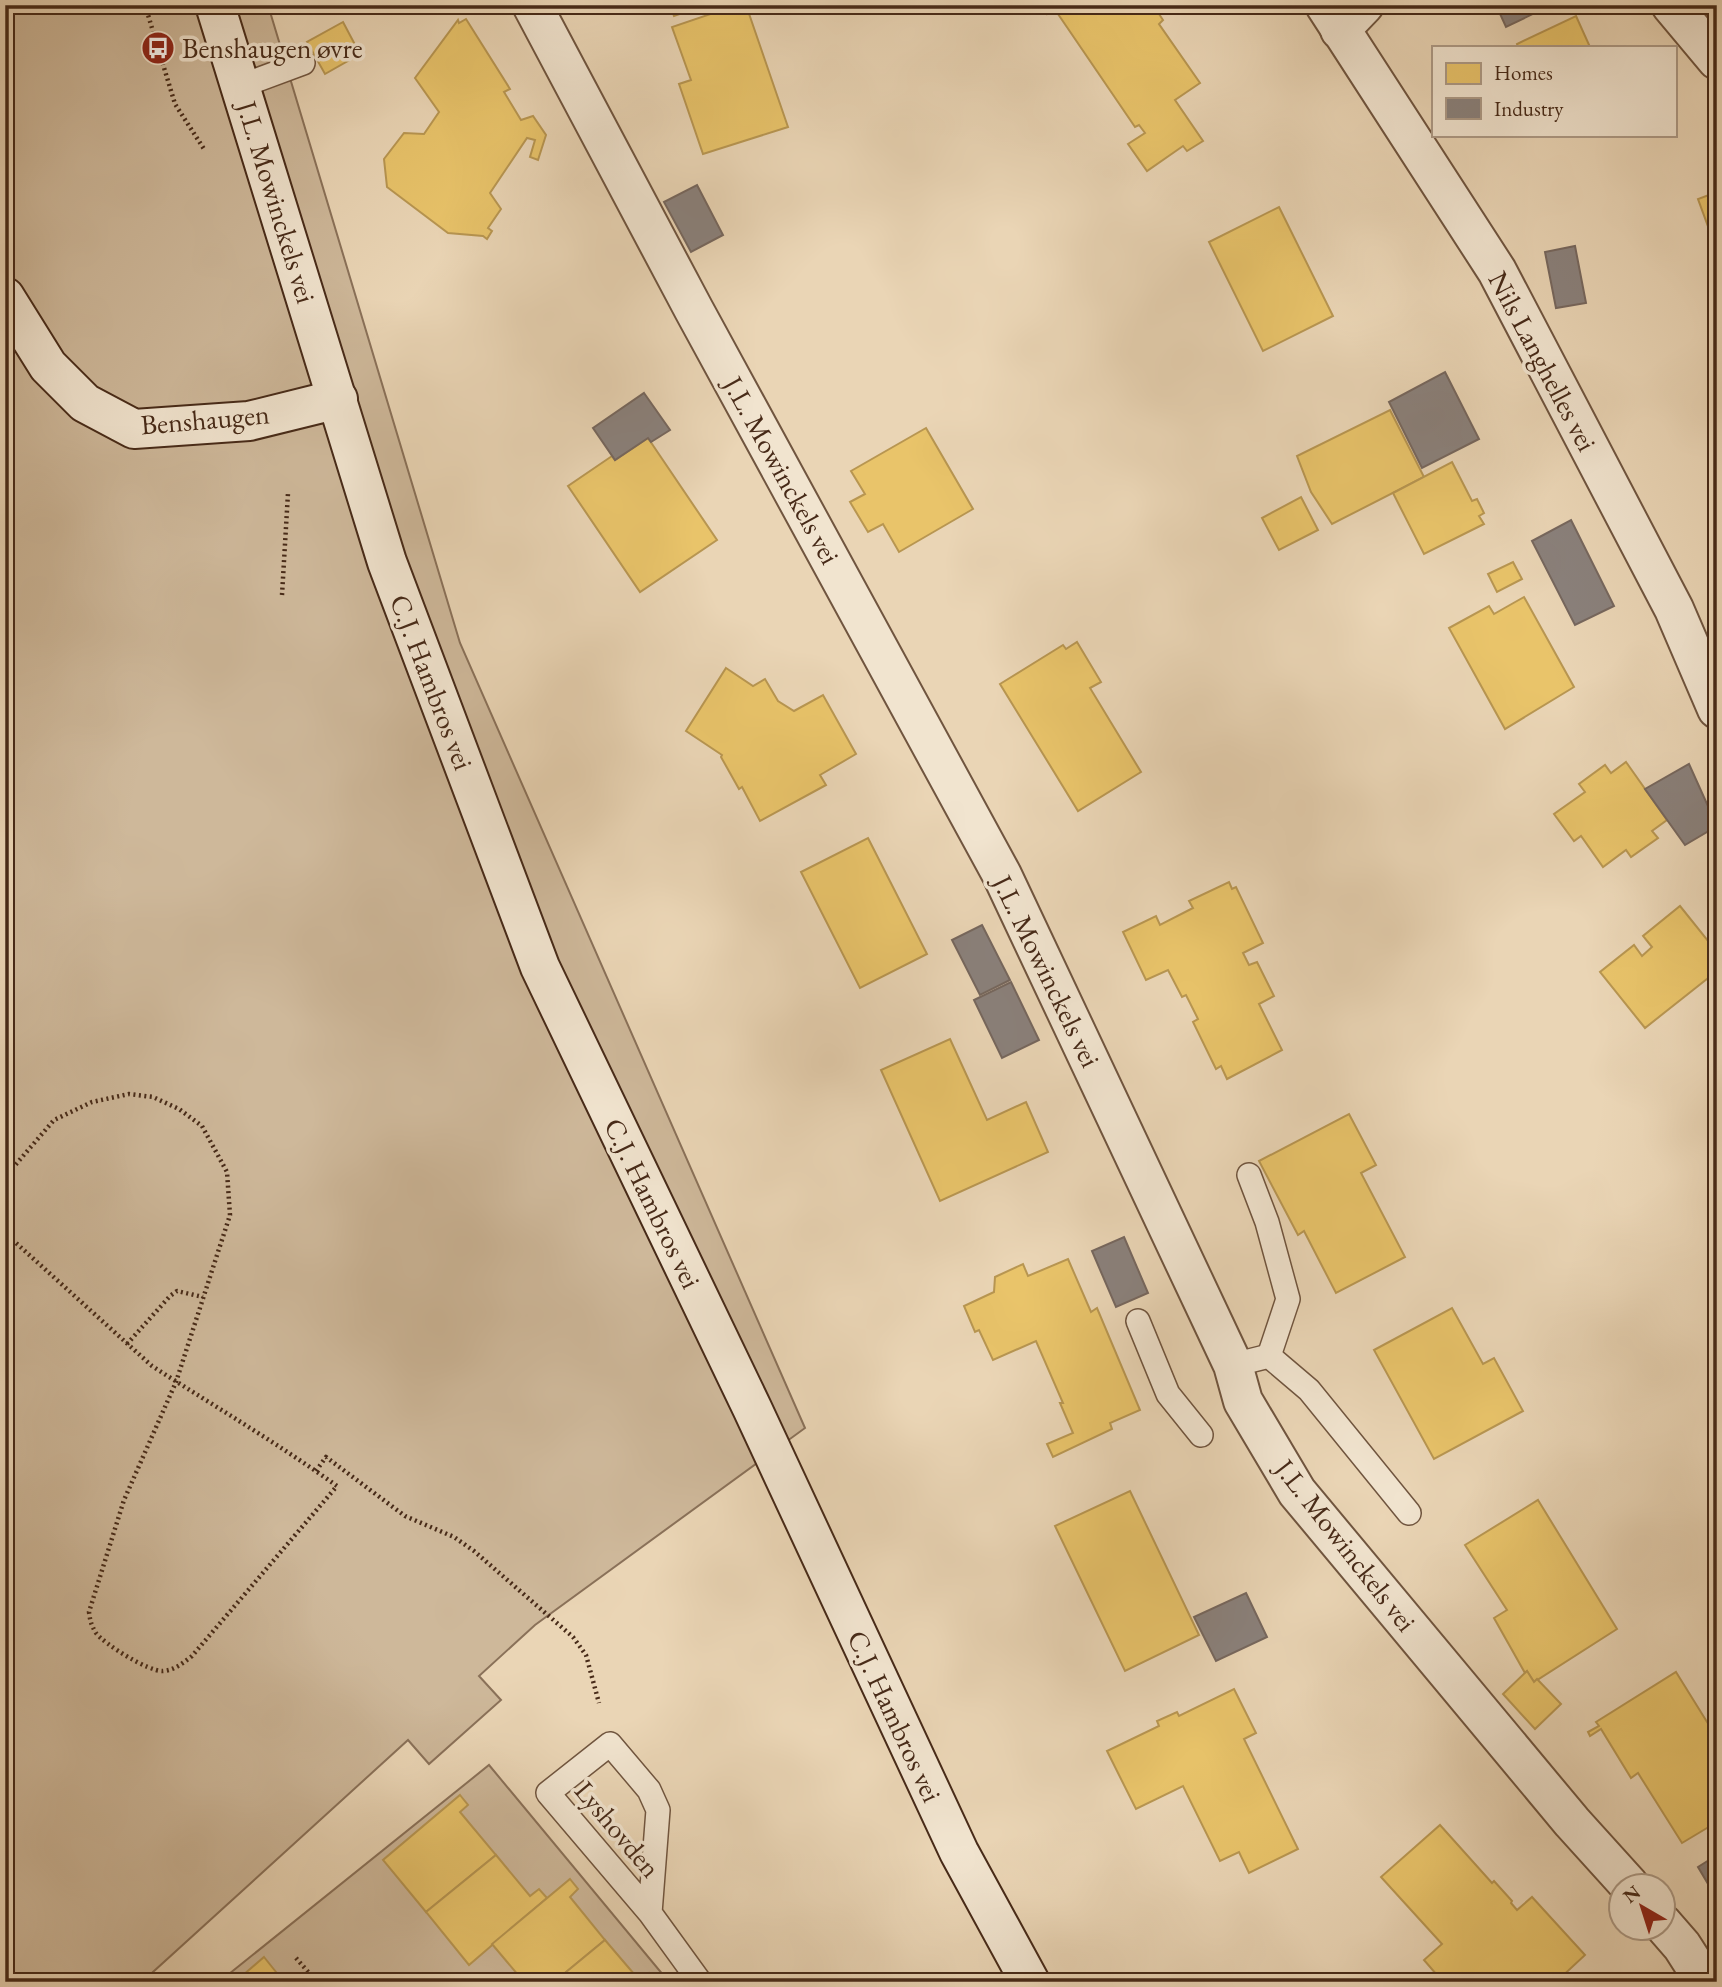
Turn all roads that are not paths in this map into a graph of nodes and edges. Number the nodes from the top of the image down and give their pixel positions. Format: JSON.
{"nodes":[{"id":1,"x":215,"y":5,"type":"edge"},
{"id":2,"x":532,"y":5,"type":"edge"},
{"id":3,"x":1671,"y":5,"type":"edge"},
{"id":4,"x":1343,"y":13,"type":"edge"},
{"id":5,"x":1717,"y":60,"type":"edge"},
{"id":6,"x":303,"y":64,"type":"dead end"},
{"id":7,"x":241,"y":86,"type":"junction"},
{"id":8,"x":5,"y":297,"type":"edge"},
{"id":9,"x":338,"y":399,"type":"junction"},
{"id":10,"x":1717,"y":709,"type":"edge"},
{"id":11,"x":1249,"y":1175,"type":"dead end"},
{"id":12,"x":1138,"y":1321,"type":"dead end"},
{"id":13,"x":1251,"y":1360,"type":"junction"},
{"id":14,"x":1201,"y":1435,"type":"dead end"},
{"id":15,"x":1409,"y":1513,"type":"dead end"},
{"id":16,"x":1616,"y":1871,"type":"edge"},
{"id":17,"x":650,"y":1913,"type":"junction"},
{"id":18,"x":1676,"y":1938,"type":"edge"},
{"id":19,"x":700,"y":1982,"type":"edge"},
{"id":20,"x":1030,"y":1982,"type":"edge"},
{"id":21,"x":1705,"y":1982,"type":"edge"}],
"edges":[{"from":1,"to":7,"type":"street","name":"J.L. Mowinckels vei"},
{"from":2,"to":13,"type":"street","name":"J.L. Mowinckels vei"},
{"from":3,"to":5,"type":"street"},
{"from":4,"to":10,"type":"street","name":"Nils Langhelles vei"},
{"from":6,"to":7,"type":"lane"},
{"from":7,"to":9,"type":"street","name":"J.L. Mowinckels vei"},
{"from":8,"to":9,"type":"street","name":"Benshaugen"},
{"from":9,"to":20,"type":"street","name":"C.J. Hambros vei"},
{"from":11,"to":13,"type":"lane"},
{"from":12,"to":14,"type":"lane"},
{"from":13,"to":15,"type":"lane"},
{"from":13,"to":16,"type":"street","name":"J.L. Mowinckels vei"},
{"from":17,"to":17,"type":"lane","name":"Lyshovden"},
{"from":17,"to":19,"type":"lane","name":"Lyshovden"},
{"from":18,"to":21,"type":"street"}]}
